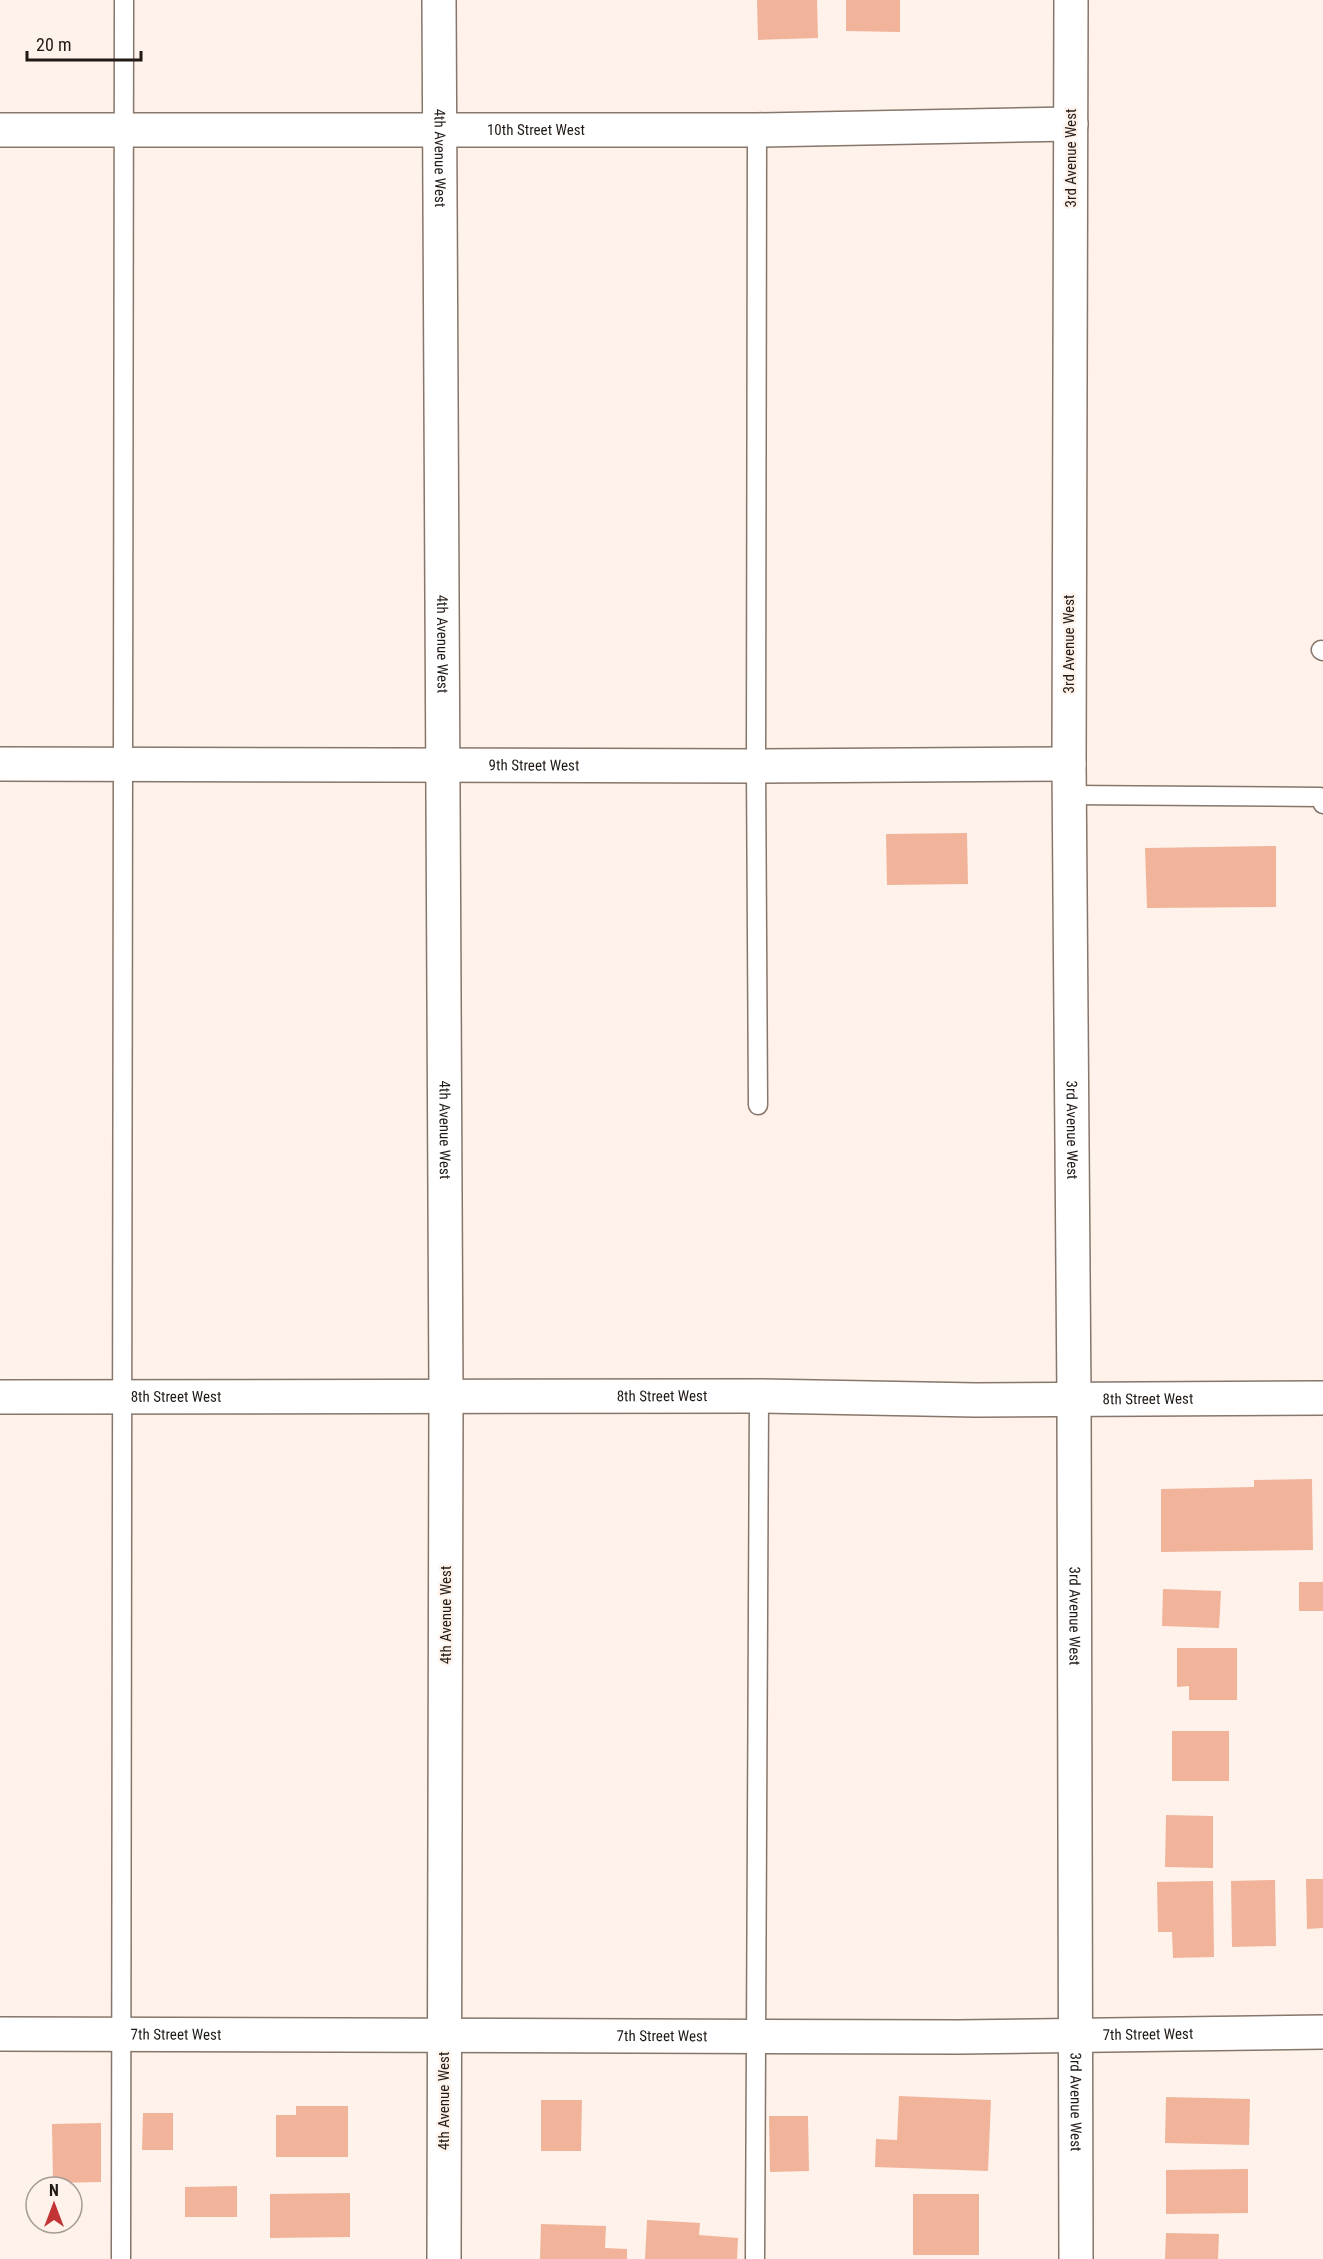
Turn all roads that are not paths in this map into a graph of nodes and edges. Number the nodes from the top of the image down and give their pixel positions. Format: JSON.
{"nodes":[{"id":1,"x":124,"y":0,"type":"edge"},
{"id":2,"x":439,"y":0,"type":"edge"},
{"id":3,"x":1071,"y":0,"type":"edge"},
{"id":4,"x":1071,"y":124,"type":"junction"},
{"id":5,"x":0,"y":130,"type":"edge"},
{"id":6,"x":123,"y":130,"type":"junction"},
{"id":7,"x":439,"y":130,"type":"junction"},
{"id":8,"x":758,"y":130,"type":"junction"},
{"id":9,"x":0,"y":764,"type":"edge"},
{"id":10,"x":123,"y":764,"type":"junction"},
{"id":11,"x":442,"y":764,"type":"junction"},
{"id":12,"x":756,"y":766,"type":"junction"},
{"id":13,"x":1069,"y":779,"type":"junction"},
{"id":14,"x":1323,"y":804,"type":"edge"},
{"id":15,"x":758,"y":1105,"type":"dead end"},
{"id":16,"x":446,"y":1396,"type":"junction"},
{"id":17,"x":759,"y":1396,"type":"junction"},
{"id":18,"x":122,"y":1397,"type":"junction"},
{"id":19,"x":0,"y":1398,"type":"edge"},
{"id":20,"x":1323,"y":1398,"type":"edge"},
{"id":21,"x":1074,"y":1399,"type":"junction"},
{"id":22,"x":1323,"y":2032,"type":"edge"},
{"id":23,"x":0,"y":2034,"type":"edge"},
{"id":24,"x":121,"y":2034,"type":"junction"},
{"id":25,"x":444,"y":2035,"type":"junction"},
{"id":26,"x":1076,"y":2035,"type":"junction"},
{"id":27,"x":755,"y":2037,"type":"junction"},
{"id":28,"x":121,"y":2259,"type":"edge"},
{"id":29,"x":444,"y":2259,"type":"edge"},
{"id":30,"x":755,"y":2259,"type":"edge"},
{"id":31,"x":1076,"y":2259,"type":"edge"}],
"edges":[{"from":1,"to":6,"type":"lane"},
{"from":2,"to":7,"type":"street","name":"4th Avenue West"},
{"from":3,"to":4,"type":"street","name":"3rd Avenue West"},
{"from":4,"to":8,"type":"street","name":"10th Street West"},
{"from":4,"to":13,"type":"street","name":"3rd Avenue West"},
{"from":5,"to":6,"type":"street","name":"10th Street West"},
{"from":6,"to":7,"type":"street","name":"10th Street West"},
{"from":6,"to":10,"type":"lane"},
{"from":7,"to":8,"type":"street","name":"10th Street West"},
{"from":7,"to":11,"type":"street","name":"4th Avenue West"},
{"from":8,"to":12,"type":"lane"},
{"from":9,"to":10,"type":"street","name":"9th Street West"},
{"from":10,"to":11,"type":"street","name":"9th Street West"},
{"from":10,"to":18,"type":"lane"},
{"from":11,"to":12,"type":"street","name":"9th Street West"},
{"from":11,"to":16,"type":"street","name":"4th Avenue West"},
{"from":12,"to":13,"type":"street","name":"9th Street West"},
{"from":12,"to":15,"type":"lane"},
{"from":13,"to":14,"type":"lane"},
{"from":13,"to":21,"type":"street","name":"3rd Avenue West"},
{"from":16,"to":17,"type":"street","name":"8th Street West"},
{"from":16,"to":18,"type":"street","name":"8th Street West"},
{"from":16,"to":25,"type":"street","name":"4th Avenue West"},
{"from":17,"to":21,"type":"street","name":"8th Street West"},
{"from":17,"to":27,"type":"lane"},
{"from":18,"to":19,"type":"street","name":"8th Street West"},
{"from":18,"to":24,"type":"lane"},
{"from":20,"to":21,"type":"street","name":"8th Street West"},
{"from":21,"to":26,"type":"street","name":"3rd Avenue West"},
{"from":22,"to":26,"type":"street","name":"7th Street West"},
{"from":23,"to":24,"type":"street","name":"7th Street West"},
{"from":24,"to":25,"type":"street","name":"7th Street West"},
{"from":24,"to":28,"type":"lane"},
{"from":25,"to":27,"type":"street","name":"7th Street West"},
{"from":25,"to":29,"type":"street","name":"4th Avenue West"},
{"from":26,"to":27,"type":"street","name":"7th Street West"},
{"from":26,"to":31,"type":"street","name":"3rd Avenue West"},
{"from":27,"to":30,"type":"lane"}]}
